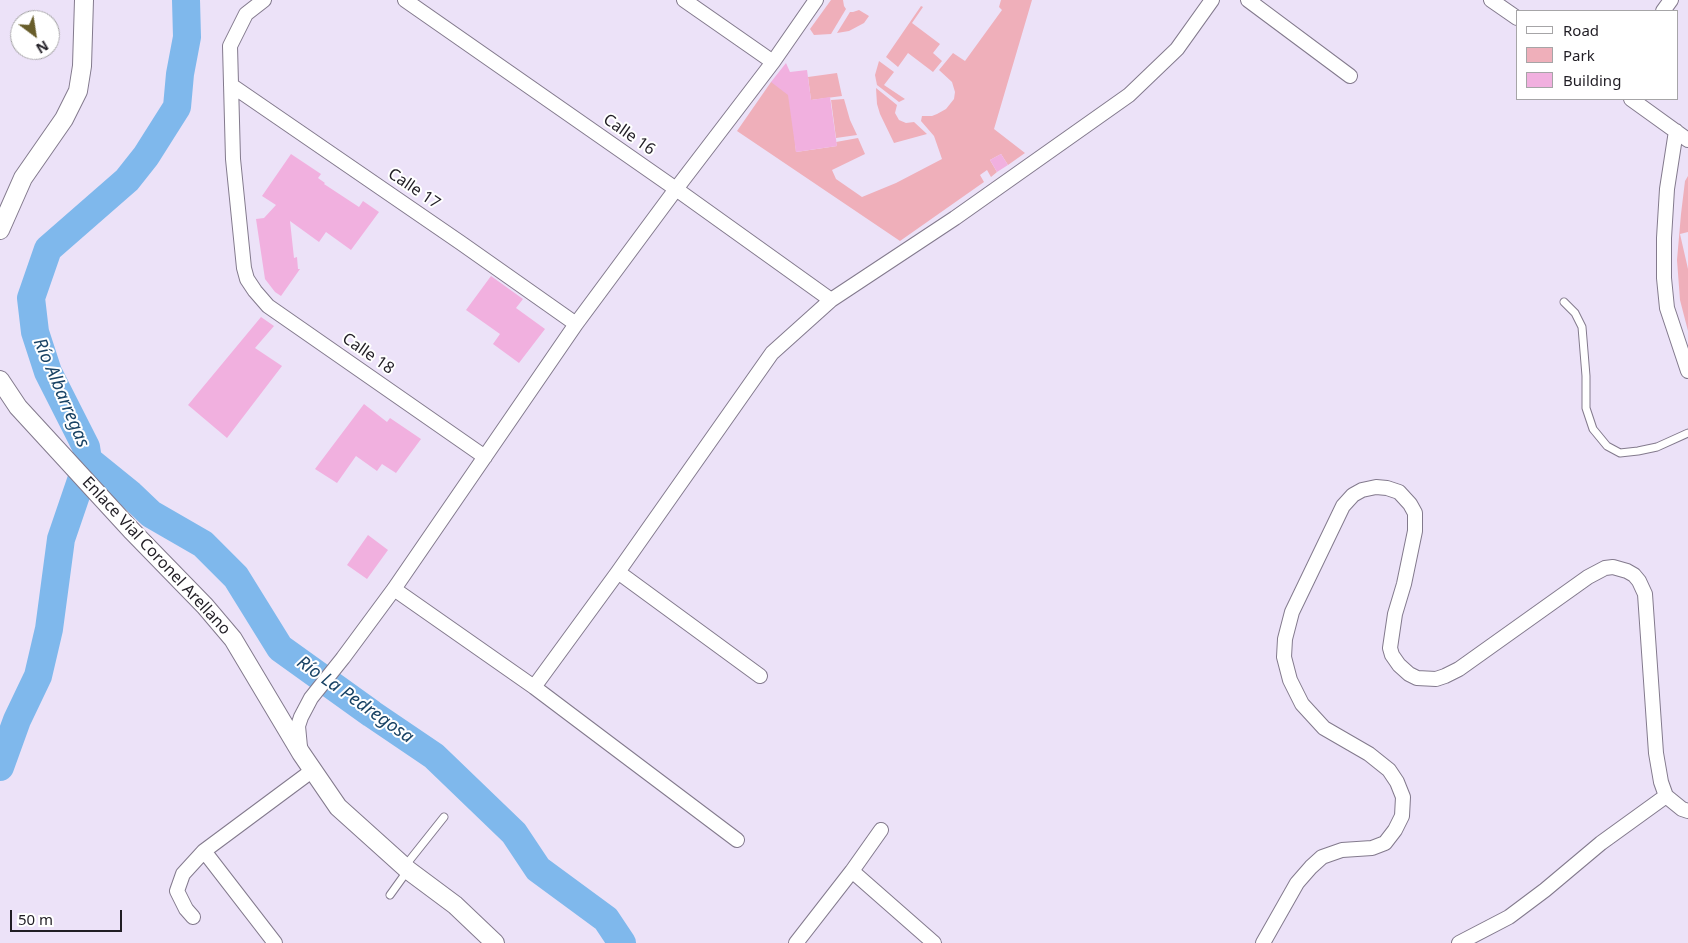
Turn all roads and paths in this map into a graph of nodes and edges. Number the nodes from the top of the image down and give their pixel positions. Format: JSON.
{"nodes":[{"id":1,"x":84,"y":0,"type":"edge"},
{"id":2,"x":264,"y":0,"type":"edge"},
{"id":3,"x":405,"y":0,"type":"edge"},
{"id":4,"x":684,"y":0,"type":"edge"},
{"id":5,"x":816,"y":0,"type":"edge"},
{"id":6,"x":1212,"y":0,"type":"edge"},
{"id":7,"x":1248,"y":0,"type":"edge"},
{"id":8,"x":1491,"y":0,"type":"edge"},
{"id":9,"x":1516,"y":17,"type":"edge"},
{"id":10,"x":773,"y":62,"type":"junction"},
{"id":11,"x":1350,"y":76,"type":"dead end"},
{"id":12,"x":230,"y":85,"type":"junction"},
{"id":13,"x":1632,"y":100,"type":"edge"},
{"id":14,"x":1676,"y":131,"type":"junction"},
{"id":15,"x":1688,"y":140,"type":"edge"},
{"id":16,"x":676,"y":189,"type":"junction"},
{"id":17,"x":0,"y":230,"type":"edge"},
{"id":18,"x":831,"y":300,"type":"junction"},
{"id":19,"x":1564,"y":302,"type":"dead end"},
{"id":20,"x":576,"y":324,"type":"junction"},
{"id":21,"x":1688,"y":371,"type":"edge"},
{"id":22,"x":0,"y":380,"type":"edge"},
{"id":23,"x":1688,"y":433,"type":"edge"},
{"id":24,"x":485,"y":458,"type":"junction"},
{"id":25,"x":618,"y":572,"type":"junction"},
{"id":26,"x":394,"y":589,"type":"junction"},
{"id":27,"x":760,"y":676,"type":"dead end"},
{"id":28,"x":534,"y":687,"type":"junction"},
{"id":29,"x":301,"y":753,"type":"junction"},
{"id":30,"x":313,"y":770,"type":"junction"},
{"id":31,"x":1666,"y":796,"type":"junction"},
{"id":32,"x":1688,"y":811,"type":"edge"},
{"id":33,"x":444,"y":818,"type":"dead end"},
{"id":34,"x":881,"y":830,"type":"dead end"},
{"id":35,"x":737,"y":840,"type":"dead end"},
{"id":36,"x":204,"y":851,"type":"junction"},
{"id":37,"x":406,"y":868,"type":"junction"},
{"id":38,"x":852,"y":871,"type":"junction"},
{"id":39,"x":390,"y":895,"type":"dead end"},
{"id":40,"x":193,"y":917,"type":"dead end"},
{"id":41,"x":275,"y":943,"type":"edge"},
{"id":42,"x":495,"y":943,"type":"edge"},
{"id":43,"x":796,"y":943,"type":"edge"},
{"id":44,"x":934,"y":943,"type":"edge"},
{"id":45,"x":1263,"y":943,"type":"edge"},
{"id":46,"x":1459,"y":943,"type":"edge"}],
"edges":[{"from":1,"to":17,"type":"street"},
{"from":2,"to":12,"type":"street","name":"Calle 18"},
{"from":3,"to":16,"type":"street","name":"Calle 16"},
{"from":4,"to":10,"type":"street"},
{"from":5,"to":10,"type":"street"},
{"from":6,"to":18,"type":"street"},
{"from":7,"to":11,"type":"street"},
{"from":8,"to":9,"type":"street"},
{"from":10,"to":16,"type":"street"},
{"from":12,"to":20,"type":"street","name":"Calle 17"},
{"from":12,"to":24,"type":"street","name":"Calle 18"},
{"from":13,"to":14,"type":"street"},
{"from":14,"to":15,"type":"street"},
{"from":14,"to":21,"type":"street"},
{"from":16,"to":18,"type":"street","name":"Calle 16"},
{"from":16,"to":20,"type":"street"},
{"from":18,"to":25,"type":"street"},
{"from":19,"to":23,"type":"lane"},
{"from":20,"to":24,"type":"street"},
{"from":22,"to":29,"type":"street","name":"Enlace Vial Coronel Arellano"},
{"from":24,"to":26,"type":"street"},
{"from":25,"to":27,"type":"street"},
{"from":25,"to":28,"type":"street"},
{"from":26,"to":28,"type":"street"},
{"from":26,"to":29,"type":"street"},
{"from":28,"to":35,"type":"street"},
{"from":29,"to":30,"type":"street","name":"Enlace Vial Coronel Arellano"},
{"from":30,"to":36,"type":"street"},
{"from":30,"to":37,"type":"street","name":"Enlace Vial Coronel Arellano"},
{"from":31,"to":32,"type":"street"},
{"from":31,"to":45,"type":"street"},
{"from":31,"to":46,"type":"street"},
{"from":33,"to":37,"type":"lane"},
{"from":34,"to":38,"type":"street"},
{"from":36,"to":40,"type":"street"},
{"from":36,"to":41,"type":"street"},
{"from":37,"to":39,"type":"lane"},
{"from":37,"to":42,"type":"street","name":"Enlace Vial Coronel Arellano"},
{"from":38,"to":43,"type":"street"},
{"from":38,"to":44,"type":"street"}]}
